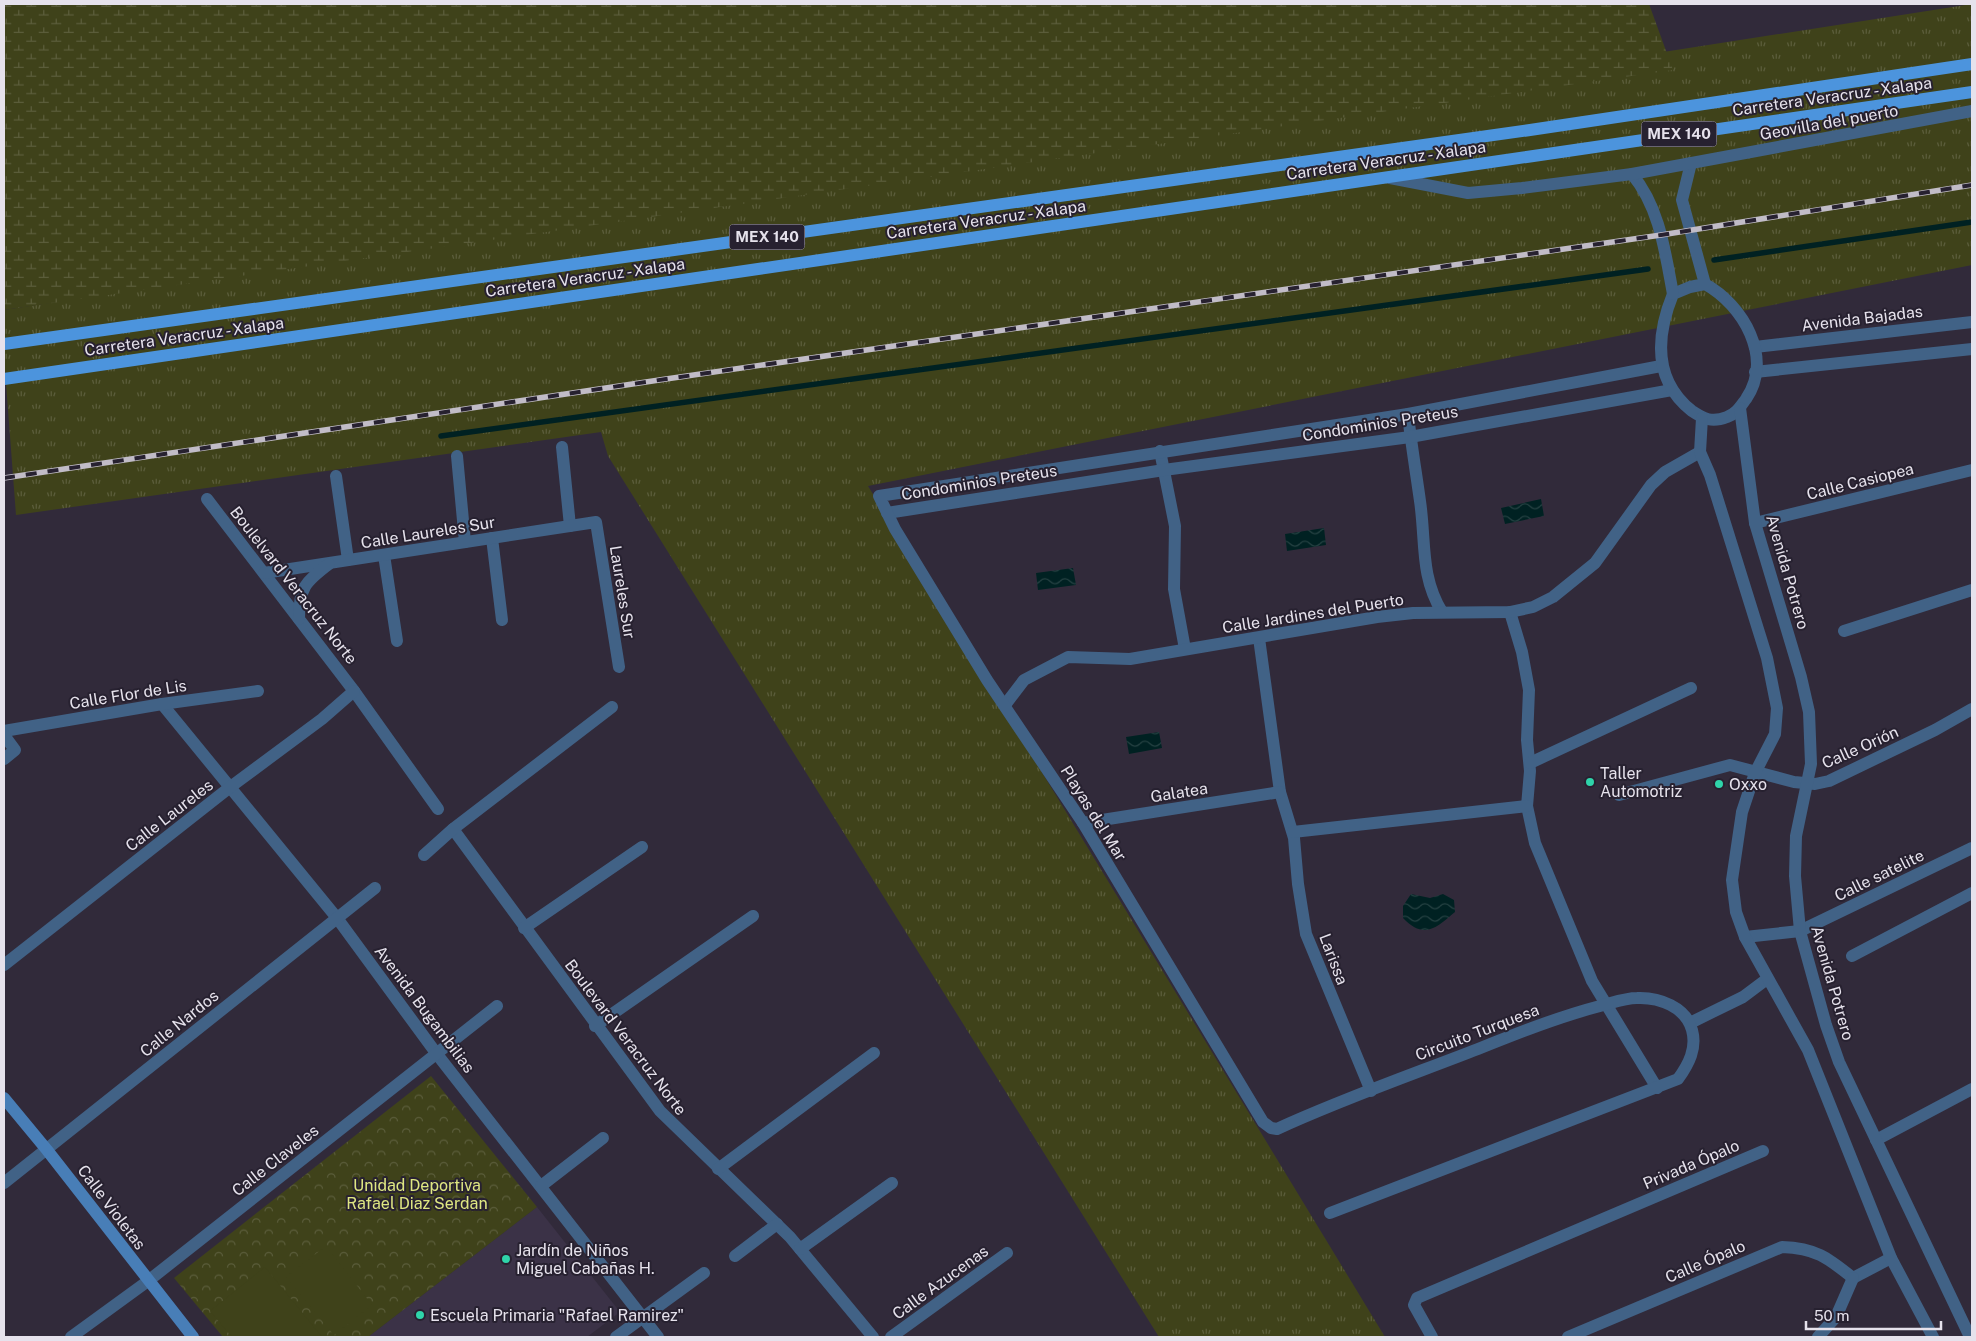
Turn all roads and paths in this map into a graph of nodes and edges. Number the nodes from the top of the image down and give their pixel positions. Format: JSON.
{"nodes":[{"id":1,"x":1972,"y":64,"type":"edge"},
{"id":2,"x":1972,"y":92,"type":"edge"},
{"id":3,"x":1972,"y":111,"type":"edge"},
{"id":4,"x":1692,"y":163,"type":"junction"},
{"id":5,"x":1632,"y":174,"type":"junction"},
{"id":6,"x":1385,"y":177,"type":"junction"},
{"id":7,"x":1705,"y":284,"type":"junction"},
{"id":8,"x":1673,"y":294,"type":"junction"},
{"id":9,"x":1972,"y":322,"type":"edge"},
{"id":10,"x":4,"y":344,"type":"edge"},
{"id":11,"x":1754,"y":346,"type":"junction"},
{"id":12,"x":1972,"y":349,"type":"edge"},
{"id":13,"x":1662,"y":366,"type":"junction"},
{"id":14,"x":1756,"y":372,"type":"junction"},
{"id":15,"x":4,"y":379,"type":"edge"},
{"id":16,"x":1672,"y":390,"type":"junction"},
{"id":17,"x":1740,"y":408,"type":"junction"},
{"id":18,"x":1408,"y":414,"type":"junction"},
{"id":19,"x":1702,"y":418,"type":"junction"},
{"id":20,"x":1410,"y":437,"type":"junction"},
{"id":21,"x":562,"y":447,"type":"dead end"},
{"id":22,"x":1160,"y":451,"type":"junction"},
{"id":23,"x":1700,"y":452,"type":"junction"},
{"id":24,"x":457,"y":456,"type":"dead end"},
{"id":25,"x":1164,"y":470,"type":"junction"},
{"id":26,"x":1972,"y":470,"type":"edge"},
{"id":27,"x":336,"y":476,"type":"dead end"},
{"id":28,"x":207,"y":499,"type":"dead end"},
{"id":29,"x":887,"y":513,"type":"junction"},
{"id":30,"x":596,"y":522,"type":"joint"},
{"id":31,"x":1755,"y":523,"type":"junction"},
{"id":32,"x":570,"y":526,"type":"junction"},
{"id":33,"x":492,"y":538,"type":"junction"},
{"id":34,"x":465,"y":542,"type":"junction"},
{"id":35,"x":384,"y":555,"type":"junction"},
{"id":36,"x":348,"y":560,"type":"junction"},
{"id":37,"x":331,"y":563,"type":"junction"},
{"id":38,"x":264,"y":573,"type":"junction"},
{"id":39,"x":1972,"y":590,"type":"edge"},
{"id":40,"x":1442,"y":612,"type":"junction"},
{"id":41,"x":1510,"y":612,"type":"junction"},
{"id":42,"x":299,"y":619,"type":"junction"},
{"id":43,"x":502,"y":620,"type":"dead end"},
{"id":44,"x":1844,"y":631,"type":"dead end"},
{"id":45,"x":1259,"y":638,"type":"junction"},
{"id":46,"x":397,"y":641,"type":"dead end"},
{"id":47,"x":1185,"y":649,"type":"junction"},
{"id":48,"x":619,"y":667,"type":"dead end"},
{"id":49,"x":1691,"y":688,"type":"dead end"},
{"id":50,"x":258,"y":691,"type":"dead end"},
{"id":51,"x":354,"y":691,"type":"junction"},
{"id":52,"x":162,"y":704,"type":"junction"},
{"id":53,"x":1005,"y":705,"type":"junction"},
{"id":54,"x":612,"y":707,"type":"dead end"},
{"id":55,"x":1972,"y":709,"type":"edge"},
{"id":56,"x":4,"y":730,"type":"edge"},
{"id":57,"x":4,"y":735,"type":"edge"},
{"id":58,"x":4,"y":759,"type":"edge"},
{"id":59,"x":1530,"y":763,"type":"junction"},
{"id":60,"x":1755,"y":773,"type":"junction"},
{"id":61,"x":1806,"y":784,"type":"junction"},
{"id":62,"x":229,"y":788,"type":"junction"},
{"id":63,"x":1280,"y":792,"type":"junction"},
{"id":64,"x":1619,"y":795,"type":"dead end"},
{"id":65,"x":1527,"y":806,"type":"junction"},
{"id":66,"x":438,"y":809,"type":"dead end"},
{"id":67,"x":1083,"y":823,"type":"junction"},
{"id":68,"x":453,"y":829,"type":"junction"},
{"id":69,"x":1293,"y":832,"type":"junction"},
{"id":70,"x":642,"y":847,"type":"dead end"},
{"id":71,"x":1972,"y":848,"type":"edge"},
{"id":72,"x":424,"y":855,"type":"dead end"},
{"id":73,"x":375,"y":888,"type":"dead end"},
{"id":74,"x":1972,"y":893,"type":"edge"},
{"id":75,"x":753,"y":916,"type":"dead end"},
{"id":76,"x":337,"y":918,"type":"junction"},
{"id":77,"x":524,"y":928,"type":"junction"},
{"id":78,"x":1800,"y":931,"type":"junction"},
{"id":79,"x":1745,"y":937,"type":"junction"},
{"id":80,"x":1852,"y":956,"type":"dead end"},
{"id":81,"x":4,"y":965,"type":"edge"},
{"id":82,"x":1767,"y":979,"type":"junction"},
{"id":83,"x":1606,"y":1005,"type":"junction"},
{"id":84,"x":497,"y":1006,"type":"dead end"},
{"id":85,"x":1690,"y":1023,"type":"junction"},
{"id":86,"x":595,"y":1026,"type":"junction"},
{"id":87,"x":874,"y":1053,"type":"dead end"},
{"id":88,"x":436,"y":1054,"type":"junction"},
{"id":89,"x":1657,"y":1088,"type":"junction"},
{"id":90,"x":1972,"y":1089,"type":"edge"},
{"id":91,"x":1371,"y":1090,"type":"junction"},
{"id":92,"x":4,"y":1098,"type":"edge"},
{"id":93,"x":1274,"y":1129,"type":"joint"},
{"id":94,"x":603,"y":1138,"type":"dead end"},
{"id":95,"x":1876,"y":1140,"type":"junction"},
{"id":96,"x":47,"y":1150,"type":"junction"},
{"id":97,"x":1763,"y":1151,"type":"dead end"},
{"id":98,"x":718,"y":1169,"type":"junction"},
{"id":99,"x":4,"y":1183,"type":"edge"},
{"id":100,"x":892,"y":1184,"type":"dead end"},
{"id":101,"x":541,"y":1186,"type":"junction"},
{"id":102,"x":1330,"y":1213,"type":"dead end"},
{"id":103,"x":777,"y":1224,"type":"junction"},
{"id":104,"x":800,"y":1249,"type":"junction"},
{"id":105,"x":1007,"y":1253,"type":"dead end"},
{"id":106,"x":735,"y":1256,"type":"dead end"},
{"id":107,"x":1891,"y":1258,"type":"junction"},
{"id":108,"x":704,"y":1273,"type":"dead end"},
{"id":109,"x":1853,"y":1278,"type":"junction"},
{"id":110,"x":148,"y":1281,"type":"junction"},
{"id":111,"x":642,"y":1316,"type":"junction"},
{"id":112,"x":72,"y":1337,"type":"edge"},
{"id":113,"x":193,"y":1337,"type":"edge"},
{"id":114,"x":616,"y":1337,"type":"edge"},
{"id":115,"x":658,"y":1337,"type":"edge"},
{"id":116,"x":873,"y":1337,"type":"edge"},
{"id":117,"x":891,"y":1337,"type":"edge"},
{"id":118,"x":1432,"y":1337,"type":"edge"},
{"id":119,"x":1568,"y":1337,"type":"edge"},
{"id":120,"x":1818,"y":1337,"type":"edge"},
{"id":121,"x":1933,"y":1337,"type":"edge"},
{"id":122,"x":1970,"y":1337,"type":"edge"}],
"edges":[{"from":1,"to":10,"type":"main road","name":"Carretera Veracruz - Xalapa","number":"MEX 140"},
{"from":2,"to":6,"type":"main road","name":"Carretera Veracruz - Xalapa","number":"MEX 140"},
{"from":3,"to":4,"type":"street","name":"Geovilla del puerto"},
{"from":4,"to":5,"type":"street","name":"Geovilla del puerto"},
{"from":4,"to":7,"type":"street"},
{"from":5,"to":6,"type":"street","name":"Geovilla del puerto"},
{"from":5,"to":8,"type":"street"},
{"from":6,"to":15,"type":"main road","name":"Carretera Veracruz - Xalapa","number":"MEX 140"},
{"from":7,"to":8,"type":"street"},
{"from":7,"to":11,"type":"street"},
{"from":8,"to":13,"type":"street"},
{"from":9,"to":11,"type":"street","name":"Avenida Bajadas"},
{"from":11,"to":14,"type":"street"},
{"from":12,"to":14,"type":"street"},
{"from":13,"to":16,"type":"street"},
{"from":13,"to":18,"type":"street","name":"Condominios Preteus"},
{"from":14,"to":17,"type":"street"},
{"from":16,"to":19,"type":"street"},
{"from":16,"to":20,"type":"street","name":"Condominios Preteus"},
{"from":17,"to":19,"type":"street"},
{"from":17,"to":31,"type":"street","name":"Avenida Potrero"},
{"from":18,"to":20,"type":"street"},
{"from":18,"to":22,"type":"street","name":"Condominios Preteus"},
{"from":19,"to":23,"type":"street"},
{"from":20,"to":25,"type":"street","name":"Condominios Preteus"},
{"from":20,"to":40,"type":"street"},
{"from":21,"to":32,"type":"street"},
{"from":22,"to":25,"type":"street"},
{"from":22,"to":29,"type":"street","name":"Condominios Preteus"},
{"from":23,"to":41,"type":"street","name":"Calle Jardines del Puerto"},
{"from":23,"to":60,"type":"street"},
{"from":24,"to":34,"type":"street"},
{"from":25,"to":29,"type":"street","name":"Condominios Preteus"},
{"from":25,"to":47,"type":"street"},
{"from":26,"to":31,"type":"street","name":"Calle Casiopea"},
{"from":27,"to":36,"type":"street"},
{"from":28,"to":38,"type":"street","name":"Boulelvard Veracruz Norte"},
{"from":29,"to":53,"type":"street","name":"Playas del Mar"},
{"from":30,"to":32,"type":"street","name":"Calle Laureles Sur"},
{"from":30,"to":48,"type":"street","name":"Laureles Sur"},
{"from":31,"to":61,"type":"street","name":"Avenida Potrero"},
{"from":32,"to":33,"type":"street","name":"Calle Laureles Sur"},
{"from":33,"to":34,"type":"street","name":"Calle Laureles Sur"},
{"from":33,"to":43,"type":"street"},
{"from":34,"to":35,"type":"street","name":"Calle Laureles Sur"},
{"from":35,"to":36,"type":"street","name":"Calle Laureles Sur"},
{"from":35,"to":46,"type":"street"},
{"from":36,"to":37,"type":"street","name":"Calle Laureles Sur"},
{"from":37,"to":38,"type":"street","name":"Calle Laureles Sur"},
{"from":37,"to":42,"type":"street"},
{"from":38,"to":42,"type":"street","name":"Boulelvard Veracruz Norte"},
{"from":39,"to":44,"type":"street"},
{"from":40,"to":41,"type":"street","name":"Calle Jardines del Puerto"},
{"from":40,"to":45,"type":"street","name":"Calle Jardines del Puerto"},
{"from":41,"to":59,"type":"street"},
{"from":42,"to":51,"type":"street","name":"Boulelvard Veracruz Norte"},
{"from":45,"to":47,"type":"street","name":"Calle Jardines del Puerto"},
{"from":45,"to":63,"type":"street","name":"Larissa"},
{"from":47,"to":53,"type":"street","name":"Calle Jardines del Puerto"},
{"from":49,"to":59,"type":"street"},
{"from":50,"to":52,"type":"street","name":"Calle Flor de Lis"},
{"from":51,"to":62,"type":"street","name":"Calle Laureles"},
{"from":51,"to":66,"type":"street","name":"Boulelvard Veracruz Norte"},
{"from":52,"to":56,"type":"street","name":"Calle Flor de Lis"},
{"from":52,"to":62,"type":"street","name":"Avenida Bugambilias"},
{"from":53,"to":67,"type":"street","name":"Playas del Mar"},
{"from":54,"to":68,"type":"street"},
{"from":55,"to":61,"type":"street","name":"Calle Orión"},
{"from":57,"to":58,"type":"street"},
{"from":59,"to":65,"type":"street"},
{"from":60,"to":61,"type":"street","name":"Calle Orión"},
{"from":60,"to":64,"type":"street","name":"Calle Orión"},
{"from":60,"to":79,"type":"street"},
{"from":61,"to":78,"type":"street","name":"Avenida Potrero"},
{"from":62,"to":76,"type":"street","name":"Avenida Bugambilias"},
{"from":62,"to":81,"type":"street","name":"Calle Laureles"},
{"from":63,"to":67,"type":"street","name":"Galatea"},
{"from":63,"to":69,"type":"street","name":"Larissa"},
{"from":65,"to":69,"type":"street"},
{"from":65,"to":83,"type":"street"},
{"from":67,"to":93,"type":"street","name":"Playas del Mar"},
{"from":68,"to":72,"type":"street"},
{"from":68,"to":77,"type":"street","name":"Boulevard Veracruz Norte"},
{"from":69,"to":91,"type":"street","name":"Larissa"},
{"from":70,"to":77,"type":"street"},
{"from":71,"to":78,"type":"street","name":"Calle satelite"},
{"from":73,"to":76,"type":"street","name":"Calle Nardos"},
{"from":74,"to":80,"type":"street"},
{"from":75,"to":86,"type":"street"},
{"from":76,"to":88,"type":"street","name":"Avenida Bugambilias"},
{"from":76,"to":96,"type":"street","name":"Calle Nardos"},
{"from":77,"to":86,"type":"street","name":"Boulevard Veracruz Norte"},
{"from":78,"to":79,"type":"street","name":"Calle satelite"},
{"from":78,"to":95,"type":"street","name":"Avenida Potrero"},
{"from":79,"to":82,"type":"street"},
{"from":82,"to":85,"type":"street"},
{"from":82,"to":107,"type":"street"},
{"from":83,"to":85,"type":"street","name":"Circuito Turquesa"},
{"from":83,"to":89,"type":"street"},
{"from":83,"to":91,"type":"street","name":"Circuito Turquesa"},
{"from":84,"to":88,"type":"street","name":"Calle Claveles"},
{"from":85,"to":89,"type":"street"},
{"from":86,"to":98,"type":"street","name":"Boulevard Veracruz Norte"},
{"from":87,"to":98,"type":"street"},
{"from":88,"to":101,"type":"street","name":"Avenida Bugambilias"},
{"from":88,"to":110,"type":"street","name":"Calle Claveles"},
{"from":89,"to":102,"type":"street"},
{"from":90,"to":95,"type":"street"},
{"from":91,"to":93,"type":"street","name":"Circuito Turquesa"},
{"from":92,"to":96,"type":"main road","name":"Calle Violetas"},
{"from":94,"to":101,"type":"street"},
{"from":95,"to":122,"type":"street","name":"Avenida Potrero"},
{"from":96,"to":99,"type":"street","name":"Calle Nardos"},
{"from":96,"to":110,"type":"main road","name":"Calle Violetas"},
{"from":97,"to":118,"type":"street","name":"Privada Ópalo"},
{"from":98,"to":103,"type":"street","name":"Boulevard Veracruz Norte"},
{"from":100,"to":104,"type":"street"},
{"from":101,"to":111,"type":"street","name":"Avenida Bugambilias"},
{"from":103,"to":104,"type":"street","name":"Boulevard Veracruz Norte"},
{"from":103,"to":106,"type":"street"},
{"from":104,"to":116,"type":"street","name":"Boulevard Veracruz Norte"},
{"from":105,"to":117,"type":"street","name":"Calle Azucenas"},
{"from":107,"to":109,"type":"street"},
{"from":107,"to":121,"type":"street"},
{"from":108,"to":111,"type":"street"},
{"from":109,"to":119,"type":"street","name":"Calle Ópalo"},
{"from":109,"to":120,"type":"street"},
{"from":110,"to":112,"type":"street","name":"Calle Claveles"},
{"from":110,"to":113,"type":"main road","name":"Calle Violetas"},
{"from":111,"to":114,"type":"street"},
{"from":111,"to":115,"type":"street","name":"Avenida Bugambilias"}]}
